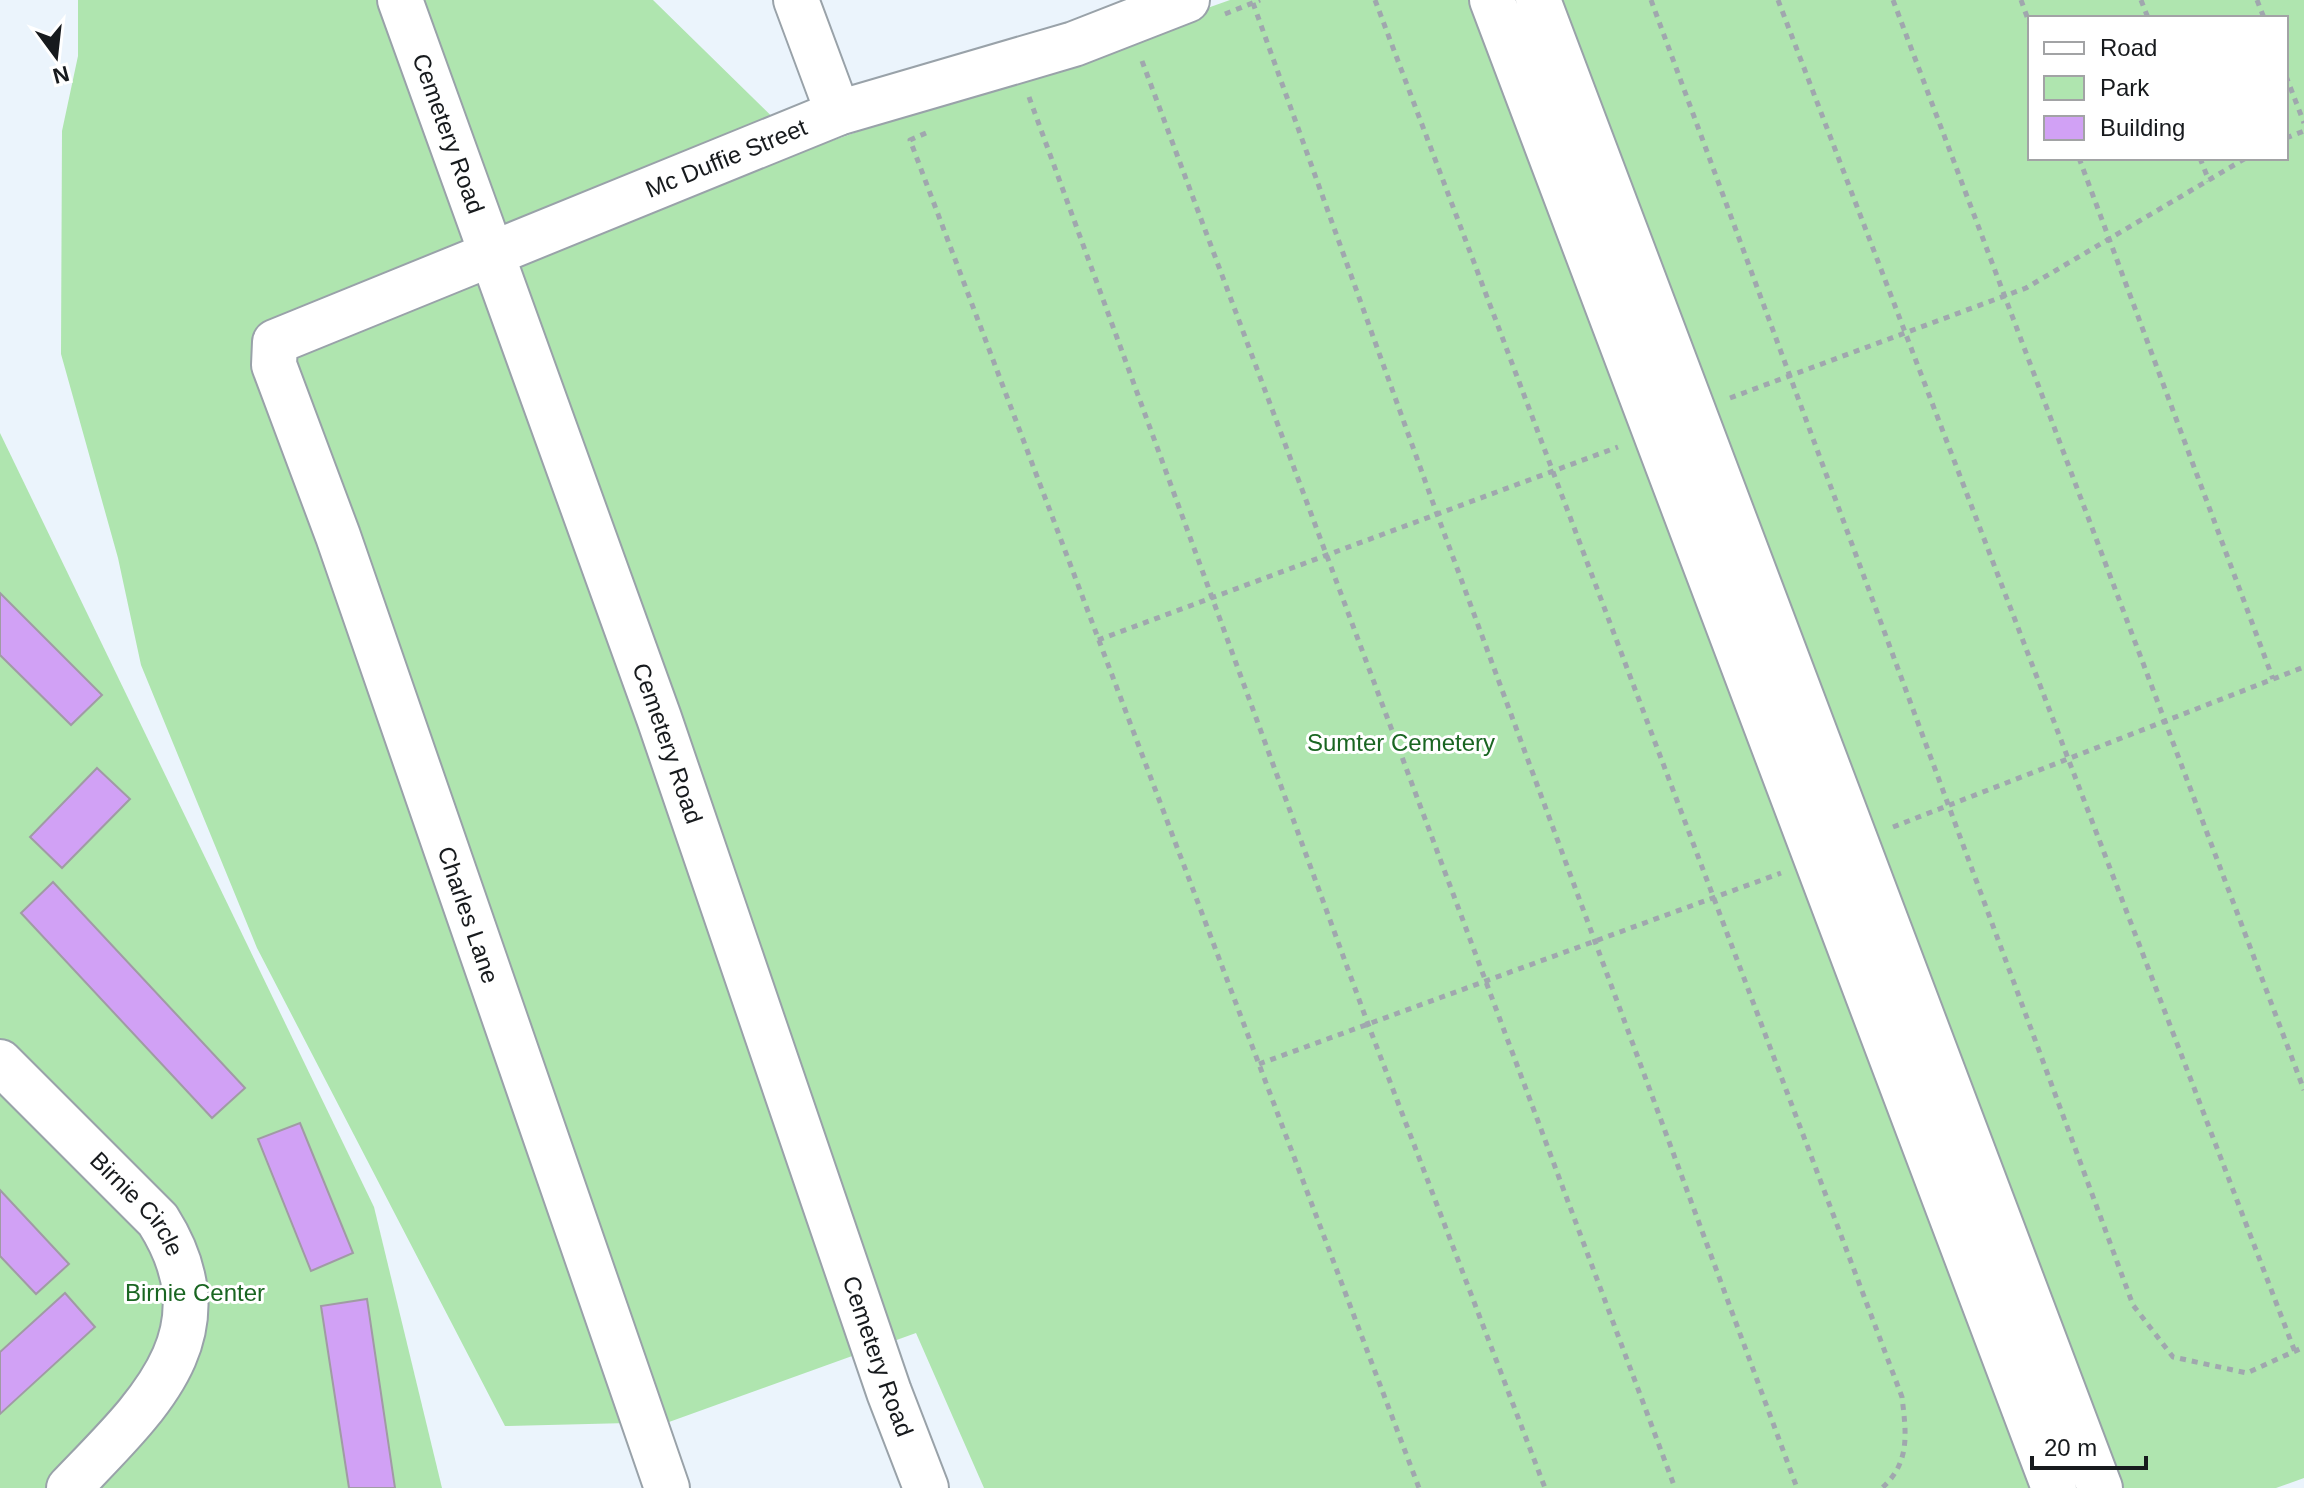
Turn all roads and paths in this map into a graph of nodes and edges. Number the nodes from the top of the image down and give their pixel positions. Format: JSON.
{"nodes":[{"id":1,"x":400,"y":0,"type":"edge"},
{"id":2,"x":796,"y":0,"type":"edge"},
{"id":3,"x":1187,"y":0,"type":"edge"},
{"id":4,"x":1375,"y":0,"type":"edge"},
{"id":5,"x":1492,"y":0,"type":"edge"},
{"id":6,"x":1538,"y":0,"type":"edge"},
{"id":7,"x":1651,"y":0,"type":"edge"},
{"id":8,"x":1778,"y":0,"type":"edge"},
{"id":9,"x":1893,"y":0,"type":"edge"},
{"id":10,"x":2021,"y":0,"type":"edge"},
{"id":11,"x":1253,"y":3,"type":"dead end"},
{"id":12,"x":2028,"y":19,"type":"edge"},
{"id":13,"x":1138,"y":49,"type":"dead end"},
{"id":14,"x":2288,"y":81,"type":"edge"},
{"id":15,"x":1028,"y":93,"type":"dead end"},
{"id":16,"x":838,"y":113,"type":"junction"},
{"id":17,"x":2304,"y":123,"type":"edge"},
{"id":18,"x":910,"y":140,"type":"dead end"},
{"id":19,"x":2080,"y":160,"type":"edge"},
{"id":20,"x":2201,"y":160,"type":"edge"},
{"id":21,"x":2209,"y":181,"type":"dead end"},
{"id":22,"x":491,"y":255,"type":"junction"},
{"id":23,"x":275,"y":342,"type":"joint"},
{"id":24,"x":2273,"y":679,"type":"dead end"},
{"id":25,"x":0,"y":1062,"type":"edge"},
{"id":26,"x":2304,"y":1090,"type":"edge"},
{"id":27,"x":2304,"y":1347,"type":"edge"},
{"id":28,"x":2295,"y":1352,"type":"junction"},
{"id":29,"x":69,"y":1488,"type":"edge"},
{"id":30,"x":667,"y":1488,"type":"edge"},
{"id":31,"x":926,"y":1488,"type":"edge"},
{"id":32,"x":1419,"y":1488,"type":"edge"},
{"id":33,"x":1545,"y":1488,"type":"edge"},
{"id":34,"x":1675,"y":1488,"type":"edge"},
{"id":35,"x":1797,"y":1488,"type":"edge"},
{"id":36,"x":1882,"y":1488,"type":"edge"},
{"id":37,"x":2054,"y":1488,"type":"edge"},
{"id":38,"x":2100,"y":1488,"type":"edge"}],
"edges":[{"from":1,"to":22,"type":"street","name":"Cemetery Road"},
{"from":2,"to":16,"type":"street"},
{"from":3,"to":16,"type":"street","name":"Mc Duffie Street"},
{"from":4,"to":36,"type":"path"},
{"from":5,"to":37,"type":"street"},
{"from":6,"to":38,"type":"street"},
{"from":7,"to":28,"type":"path"},
{"from":8,"to":28,"type":"path"},
{"from":9,"to":26,"type":"path"},
{"from":10,"to":12,"type":"path"},
{"from":11,"to":35,"type":"path"},
{"from":13,"to":34,"type":"path"},
{"from":14,"to":17,"type":"path"},
{"from":15,"to":33,"type":"path"},
{"from":16,"to":22,"type":"street","name":"Mc Duffie Street"},
{"from":18,"to":32,"type":"path"},
{"from":19,"to":24,"type":"path"},
{"from":20,"to":21,"type":"path"},
{"from":22,"to":23,"type":"street","name":"Mc Duffie Street"},
{"from":22,"to":31,"type":"street","name":"Cemetery Road"},
{"from":23,"to":30,"type":"street","name":"Charles Lane"},
{"from":25,"to":29,"type":"street","name":"Birnie Circle"},
{"from":27,"to":28,"type":"path"}]}
